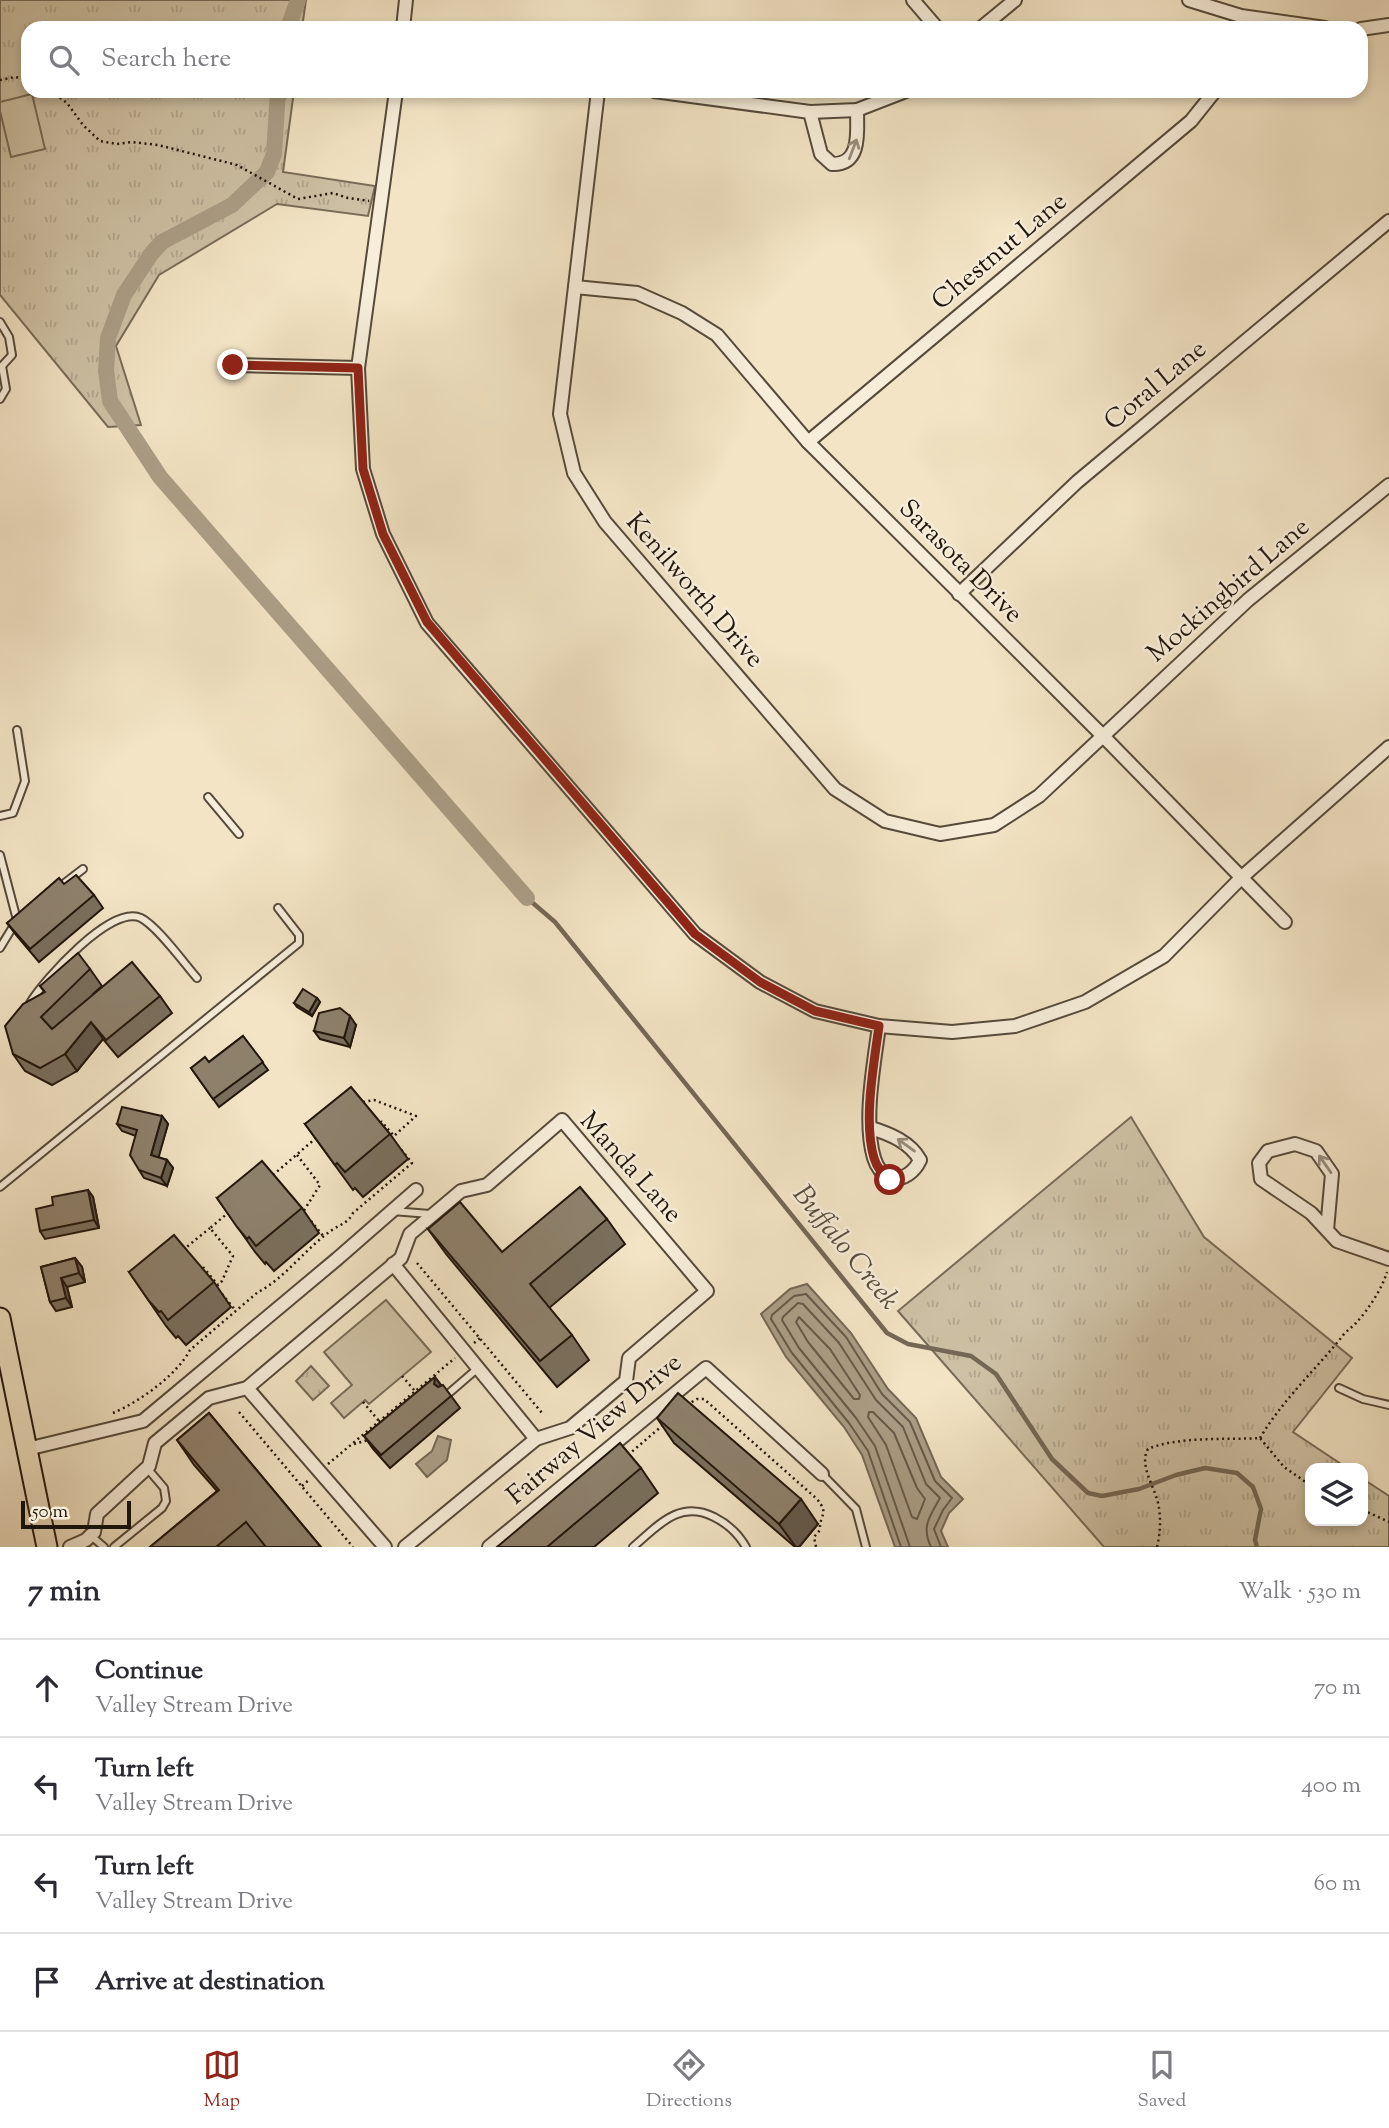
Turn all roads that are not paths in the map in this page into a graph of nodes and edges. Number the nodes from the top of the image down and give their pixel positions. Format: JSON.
{"nodes":[{"id":1,"x":407,"y":0,"type":"edge"},
{"id":2,"x":913,"y":0,"type":"edge"},
{"id":3,"x":1014,"y":0,"type":"edge"},
{"id":4,"x":1189,"y":0,"type":"edge"},
{"id":5,"x":405,"y":21,"type":"edge"},
{"id":6,"x":931,"y":21,"type":"edge"},
{"id":7,"x":989,"y":21,"type":"edge"},
{"id":8,"x":1237,"y":21,"type":"edge"},
{"id":9,"x":1389,"y":26,"type":"edge"},
{"id":10,"x":1368,"y":28,"type":"edge"},
{"id":11,"x":395,"y":98,"type":"edge"},
{"id":12,"x":597,"y":98,"type":"edge"},
{"id":13,"x":706,"y":98,"type":"edge"},
{"id":14,"x":888,"y":98,"type":"edge"},
{"id":15,"x":1209,"y":98,"type":"edge"},
{"id":16,"x":857,"y":110,"type":"junction"},
{"id":17,"x":810,"y":112,"type":"junction"},
{"id":18,"x":1389,"y":221,"type":"edge"},
{"id":19,"x":575,"y":287,"type":"junction"},
{"id":20,"x":0,"y":322,"type":"edge"},
{"id":21,"x":233,"y":365,"type":"dead end"},
{"id":22,"x":1,"y":367,"type":"edge"},
{"id":23,"x":358,"y":368,"type":"junction"},
{"id":24,"x":0,"y":399,"type":"edge"},
{"id":25,"x":808,"y":442,"type":"junction"},
{"id":26,"x":1389,"y":485,"type":"edge"},
{"id":27,"x":958,"y":593,"type":"junction"},
{"id":28,"x":17,"y":730,"type":"dead end"},
{"id":29,"x":1102,"y":735,"type":"junction"},
{"id":30,"x":1389,"y":747,"type":"edge"},
{"id":31,"x":208,"y":797,"type":"dead end"},
{"id":32,"x":0,"y":816,"type":"edge"},
{"id":33,"x":239,"y":834,"type":"dead end"},
{"id":34,"x":0,"y":855,"type":"edge"},
{"id":35,"x":83,"y":869,"type":"dead end"},
{"id":36,"x":1242,"y":877,"type":"junction"},
{"id":37,"x":55,"y":891,"type":"edge"},
{"id":38,"x":278,"y":908,"type":"dead end"},
{"id":39,"x":27,"y":913,"type":"edge"},
{"id":40,"x":17,"y":920,"type":"junction"},
{"id":41,"x":1285,"y":922,"type":"dead end"},
{"id":42,"x":0,"y":948,"type":"edge"},
{"id":43,"x":197,"y":978,"type":"dead end"},
{"id":44,"x":25,"y":1011,"type":"edge"},
{"id":45,"x":879,"y":1026,"type":"junction"},
{"id":46,"x":871,"y":1128,"type":"junction"},
{"id":47,"x":0,"y":1187,"type":"edge"},
{"id":48,"x":416,"y":1190,"type":"dead end"},
{"id":49,"x":392,"y":1211,"type":"junction"},
{"id":50,"x":432,"y":1214,"type":"junction"},
{"id":51,"x":1327,"y":1230,"type":"junction"},
{"id":52,"x":1389,"y":1259,"type":"edge"},
{"id":53,"x":393,"y":1264,"type":"junction"},
{"id":54,"x":0,"y":1318,"type":"edge"},
{"id":55,"x":478,"y":1368,"type":"junction"},
{"id":56,"x":247,"y":1388,"type":"junction"},
{"id":57,"x":1339,"y":1388,"type":"dead end"},
{"id":58,"x":448,"y":1394,"type":"edge"},
{"id":59,"x":1389,"y":1405,"type":"edge"},
{"id":60,"x":536,"y":1439,"type":"junction"},
{"id":61,"x":27,"y":1450,"type":"junction"},
{"id":62,"x":147,"y":1468,"type":"junction"},
{"id":63,"x":822,"y":1474,"type":"joint"},
{"id":64,"x":90,"y":1535,"type":"junction"},
{"id":65,"x":47,"y":1547,"type":"edge"},
{"id":66,"x":70,"y":1547,"type":"edge"},
{"id":67,"x":104,"y":1547,"type":"edge"},
{"id":68,"x":114,"y":1547,"type":"edge"},
{"id":69,"x":386,"y":1547,"type":"edge"},
{"id":70,"x":405,"y":1547,"type":"edge"},
{"id":71,"x":489,"y":1547,"type":"edge"},
{"id":72,"x":633,"y":1547,"type":"edge"},
{"id":73,"x":746,"y":1547,"type":"edge"},
{"id":74,"x":866,"y":1547,"type":"edge"}],
"edges":[{"from":1,"to":5,"type":"street"},
{"from":2,"to":6,"type":"street"},
{"from":3,"to":7,"type":"street"},
{"from":4,"to":8,"type":"street"},
{"from":9,"to":10,"type":"street"},
{"from":11,"to":23,"type":"street"},
{"from":12,"to":19,"type":"street","name":"Kenilworth Drive"},
{"from":13,"to":17,"type":"street"},
{"from":14,"to":16,"type":"street"},
{"from":15,"to":25,"type":"street","name":"Chestnut Lane"},
{"from":16,"to":17,"type":"street"},
{"from":17,"to":16,"type":"street","one_way":true},
{"from":18,"to":27,"type":"street","name":"Coral Lane"},
{"from":19,"to":25,"type":"street","name":"Sarasota Drive"},
{"from":19,"to":29,"type":"street","name":"Kenilworth Drive"},
{"from":20,"to":22,"type":"lane"},
{"from":21,"to":23,"type":"street"},
{"from":22,"to":24,"type":"lane"},
{"from":23,"to":45,"type":"street"},
{"from":25,"to":27,"type":"street","name":"Sarasota Drive"},
{"from":26,"to":29,"type":"street","name":"Mockingbird Lane"},
{"from":27,"to":29,"type":"street","name":"Sarasota Drive"},
{"from":28,"to":32,"type":"lane"},
{"from":29,"to":36,"type":"street","name":"Sarasota Drive"},
{"from":30,"to":36,"type":"street"},
{"from":31,"to":33,"type":"lane"},
{"from":34,"to":40,"type":"lane"},
{"from":35,"to":37,"type":"lane"},
{"from":36,"to":41,"type":"street","name":"Sarasota Drive"},
{"from":36,"to":45,"type":"street"},
{"from":38,"to":47,"type":"lane"},
{"from":39,"to":40,"type":"lane"},
{"from":40,"to":42,"type":"lane"},
{"from":43,"to":44,"type":"lane"},
{"from":45,"to":46,"type":"street"},
{"from":46,"to":46,"type":"street","one_way":true},
{"from":48,"to":49,"type":"street"},
{"from":49,"to":50,"type":"lane"},
{"from":49,"to":61,"type":"street"},
{"from":50,"to":53,"type":"street","name":"Manda Lane"},
{"from":50,"to":60,"type":"street","name":"Manda Lane"},
{"from":51,"to":51,"type":"street","one_way":true},
{"from":51,"to":52,"type":"street"},
{"from":53,"to":55,"type":"street"},
{"from":53,"to":56,"type":"street","name":"Manda Lane"},
{"from":54,"to":61,"type":"main road"},
{"from":55,"to":58,"type":"lane"},
{"from":55,"to":60,"type":"street"},
{"from":56,"to":62,"type":"street","name":"Manda Lane"},
{"from":56,"to":69,"type":"street"},
{"from":57,"to":59,"type":"lane"},
{"from":60,"to":70,"type":"street","name":"Manda Lane"},
{"from":61,"to":65,"type":"main road"},
{"from":62,"to":64,"type":"street","name":"Manda Lane"},
{"from":62,"to":68,"type":"lane"},
{"from":63,"to":71,"type":"street","name":"Fairway View Drive"},
{"from":63,"to":74,"type":"lane"},
{"from":64,"to":66,"type":"street"},
{"from":64,"to":67,"type":"lane"},
{"from":72,"to":73,"type":"lane"}]}
